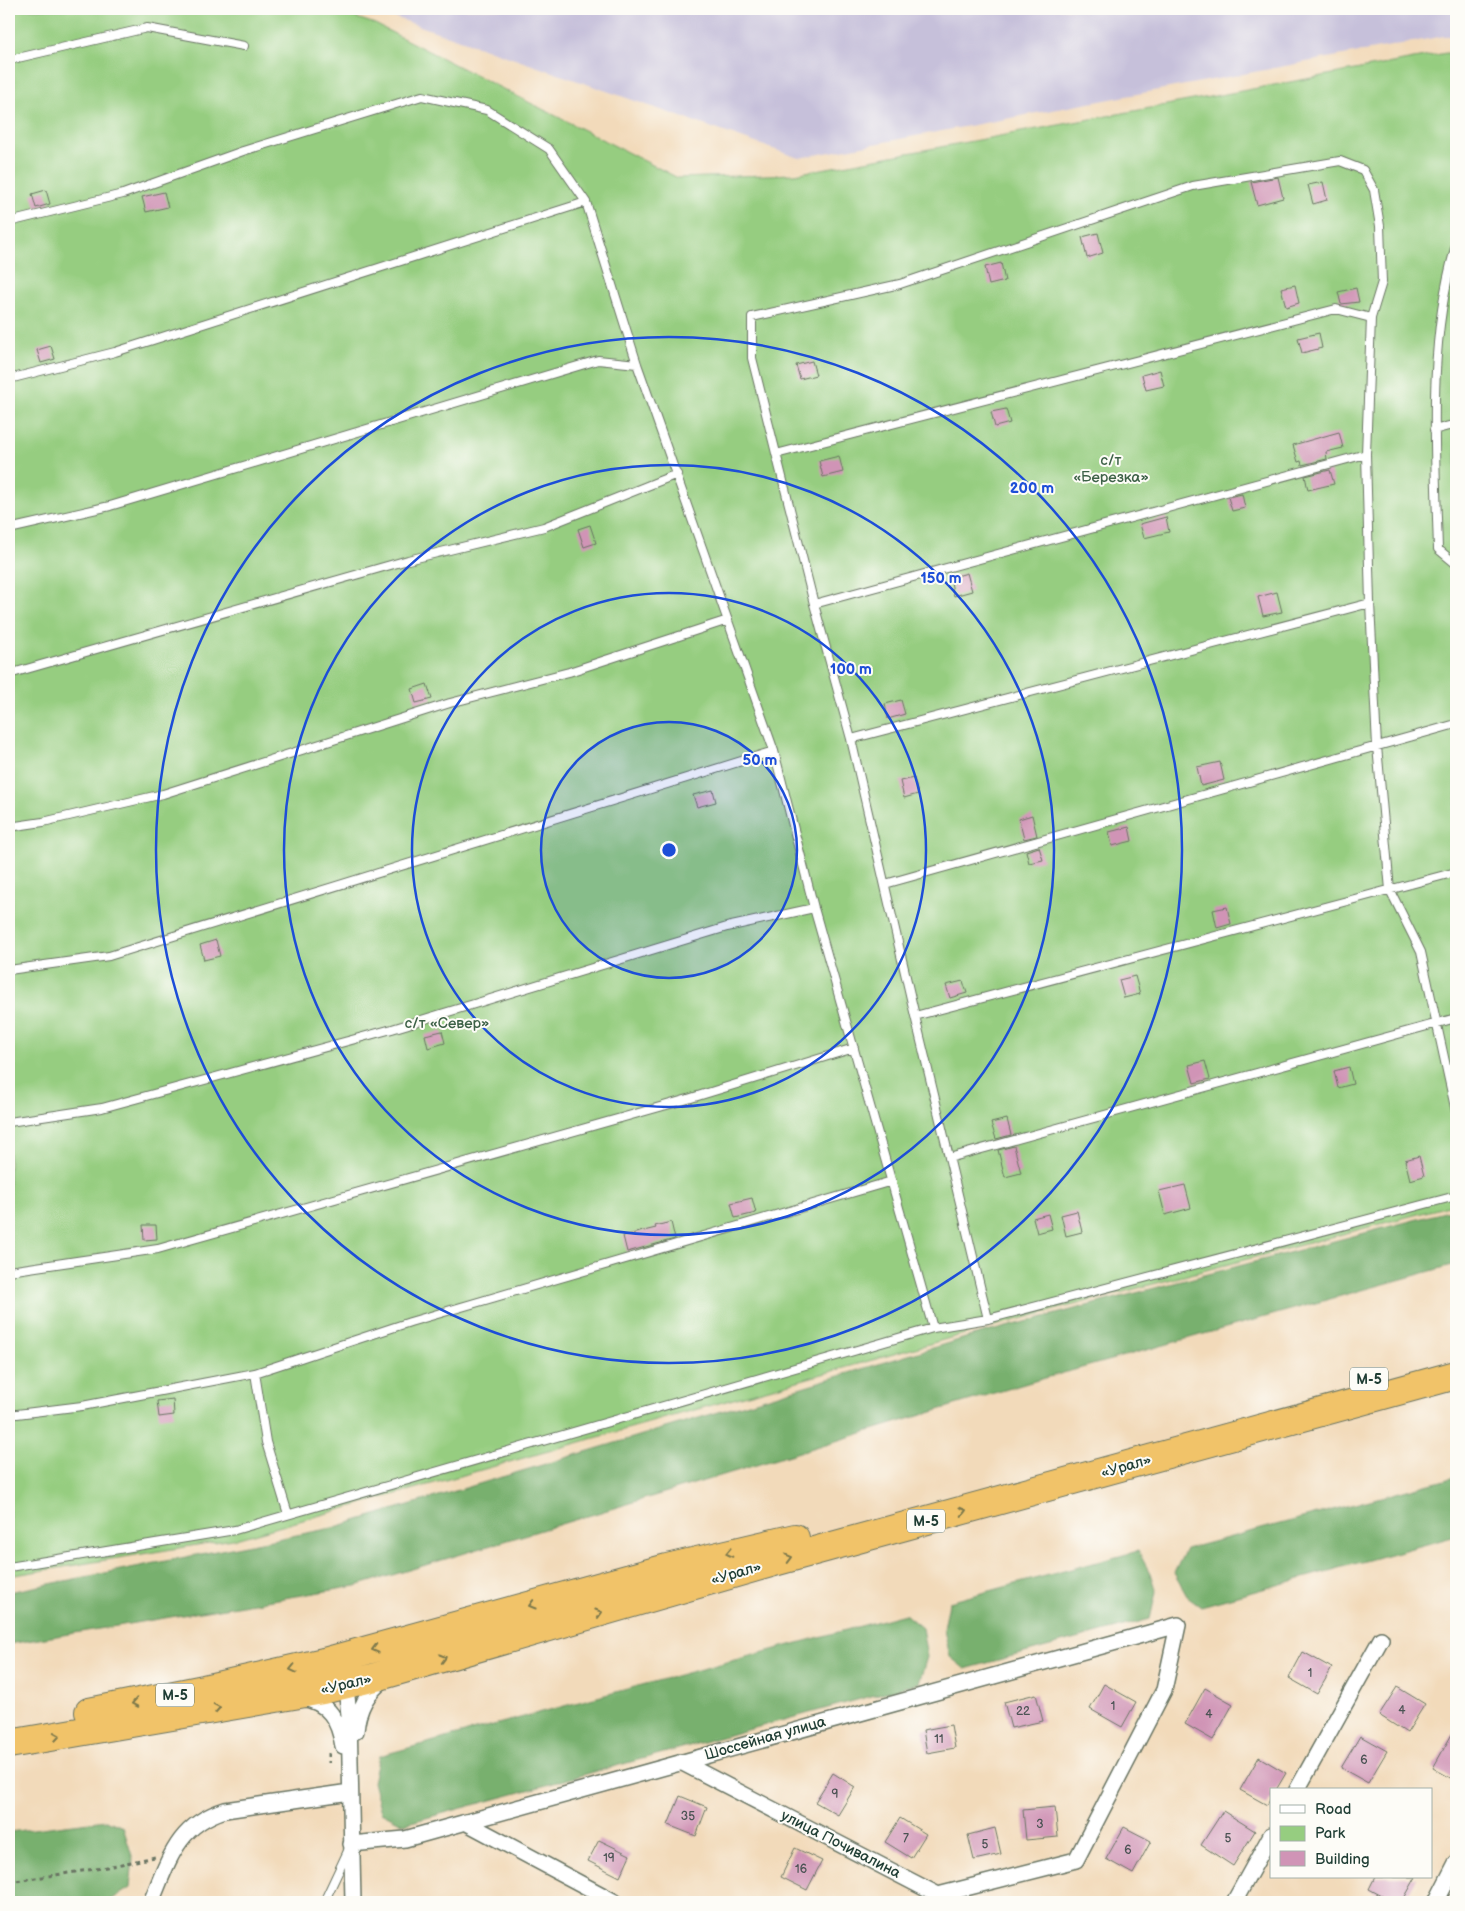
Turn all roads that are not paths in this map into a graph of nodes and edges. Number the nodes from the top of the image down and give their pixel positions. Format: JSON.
{"nodes":[{"id":1,"x":244,"y":46,"type":"dead end"},
{"id":2,"x":9,"y":60,"type":"edge"},
{"id":3,"x":586,"y":202,"type":"junction"},
{"id":4,"x":9,"y":222,"type":"edge"},
{"id":5,"x":1456,"y":244,"type":"edge"},
{"id":6,"x":1456,"y":275,"type":"edge"},
{"id":7,"x":1446,"y":278,"type":"junction"},
{"id":8,"x":1371,"y":318,"type":"junction"},
{"id":9,"x":637,"y":364,"type":"junction"},
{"id":10,"x":9,"y":379,"type":"edge"},
{"id":11,"x":1456,"y":424,"type":"edge"},
{"id":12,"x":1434,"y":430,"type":"junction"},
{"id":13,"x":776,"y":454,"type":"junction"},
{"id":14,"x":1366,"y":454,"type":"junction"},
{"id":15,"x":677,"y":474,"type":"junction"},
{"id":16,"x":9,"y":529,"type":"edge"},
{"id":17,"x":1456,"y":564,"type":"edge"},
{"id":18,"x":1370,"y":603,"type":"junction"},
{"id":19,"x":814,"y":604,"type":"junction"},
{"id":20,"x":728,"y":620,"type":"junction"},
{"id":21,"x":9,"y":674,"type":"edge"},
{"id":22,"x":1456,"y":724,"type":"edge"},
{"id":23,"x":850,"y":739,"type":"junction"},
{"id":24,"x":1378,"y":746,"type":"junction"},
{"id":25,"x":774,"y":751,"type":"junction"},
{"id":26,"x":9,"y":827,"type":"edge"},
{"id":27,"x":1456,"y":872,"type":"edge"},
{"id":28,"x":885,"y":884,"type":"junction"},
{"id":29,"x":1390,"y":890,"type":"junction"},
{"id":30,"x":814,"y":908,"type":"junction"},
{"id":31,"x":9,"y":970,"type":"edge"},
{"id":32,"x":915,"y":1016,"type":"junction"},
{"id":33,"x":1456,"y":1018,"type":"edge"},
{"id":34,"x":1436,"y":1024,"type":"junction"},
{"id":35,"x":854,"y":1048,"type":"junction"},
{"id":36,"x":1456,"y":1112,"type":"edge"},
{"id":37,"x":9,"y":1122,"type":"edge"},
{"id":38,"x":949,"y":1158,"type":"junction"},
{"id":39,"x":892,"y":1181,"type":"junction"},
{"id":40,"x":1456,"y":1196,"type":"edge"},
{"id":41,"x":9,"y":1271,"type":"edge"},
{"id":42,"x":988,"y":1319,"type":"junction"},
{"id":43,"x":933,"y":1328,"type":"junction"},
{"id":44,"x":1456,"y":1356,"type":"edge"},
{"id":45,"x":255,"y":1373,"type":"junction"},
{"id":46,"x":1456,"y":1375,"type":"edge"},
{"id":47,"x":9,"y":1415,"type":"edge"},
{"id":48,"x":288,"y":1514,"type":"junction"},
{"id":49,"x":9,"y":1567,"type":"edge"},
{"id":50,"x":1178,"y":1625,"type":"joint"},
{"id":51,"x":1381,"y":1639,"type":"dead end"},
{"id":52,"x":341,"y":1657,"type":"junction"},
{"id":53,"x":396,"y":1671,"type":"junction"},
{"id":54,"x":346,"y":1684,"type":"junction"},
{"id":55,"x":284,"y":1697,"type":"junction"},
{"id":56,"x":9,"y":1726,"type":"edge"},
{"id":57,"x":9,"y":1744,"type":"edge"},
{"id":58,"x":681,"y":1762,"type":"junction"},
{"id":59,"x":1298,"y":1788,"type":"edge"},
{"id":60,"x":350,"y":1792,"type":"junction"},
{"id":61,"x":465,"y":1822,"type":"junction"},
{"id":62,"x":1270,"y":1837,"type":"edge"},
{"id":63,"x":351,"y":1844,"type":"junction"},
{"id":64,"x":1456,"y":1863,"type":"edge"},
{"id":65,"x":150,"y":1902,"type":"edge"},
{"id":66,"x":324,"y":1902,"type":"edge"},
{"id":67,"x":353,"y":1902,"type":"edge"},
{"id":68,"x":615,"y":1902,"type":"edge"},
{"id":69,"x":1234,"y":1902,"type":"edge"},
{"id":70,"x":1436,"y":1902,"type":"edge"}],
"edges":[{"from":1,"to":2,"type":"lane"},
{"from":3,"to":4,"type":"lane"},
{"from":3,"to":9,"type":"lane"},
{"from":3,"to":10,"type":"lane"},
{"from":5,"to":7,"type":"lane"},
{"from":6,"to":7,"type":"lane"},
{"from":7,"to":12,"type":"lane"},
{"from":8,"to":13,"type":"lane"},
{"from":8,"to":13,"type":"lane"},
{"from":8,"to":14,"type":"lane"},
{"from":9,"to":15,"type":"lane"},
{"from":9,"to":16,"type":"lane"},
{"from":11,"to":12,"type":"lane"},
{"from":12,"to":17,"type":"lane"},
{"from":13,"to":19,"type":"lane"},
{"from":14,"to":18,"type":"lane"},
{"from":14,"to":19,"type":"lane"},
{"from":15,"to":20,"type":"lane"},
{"from":15,"to":21,"type":"lane"},
{"from":18,"to":23,"type":"lane"},
{"from":18,"to":24,"type":"lane"},
{"from":19,"to":23,"type":"lane"},
{"from":20,"to":25,"type":"lane"},
{"from":20,"to":26,"type":"lane"},
{"from":22,"to":24,"type":"lane"},
{"from":23,"to":28,"type":"lane"},
{"from":24,"to":28,"type":"lane"},
{"from":24,"to":29,"type":"lane"},
{"from":25,"to":30,"type":"lane"},
{"from":25,"to":31,"type":"lane"},
{"from":27,"to":29,"type":"lane"},
{"from":28,"to":32,"type":"lane"},
{"from":29,"to":32,"type":"lane"},
{"from":29,"to":34,"type":"lane"},
{"from":30,"to":35,"type":"lane"},
{"from":30,"to":37,"type":"lane"},
{"from":32,"to":38,"type":"lane"},
{"from":33,"to":34,"type":"lane"},
{"from":34,"to":36,"type":"lane"},
{"from":34,"to":38,"type":"lane"},
{"from":35,"to":39,"type":"lane"},
{"from":35,"to":41,"type":"lane"},
{"from":38,"to":42,"type":"lane"},
{"from":39,"to":43,"type":"lane"},
{"from":39,"to":45,"type":"lane"},
{"from":40,"to":42,"type":"lane"},
{"from":42,"to":43,"type":"lane"},
{"from":43,"to":48,"type":"lane"},
{"from":44,"to":52,"type":"highway","name":"«Урал»","number":"М-5","one_way":true},
{"from":45,"to":47,"type":"lane"},
{"from":45,"to":48,"type":"lane"},
{"from":53,"to":46,"type":"highway","name":"«Урал»","number":"М-5","one_way":true},
{"from":48,"to":49,"type":"lane"},
{"from":50,"to":58,"type":"street","name":"Шоссейная улица"},
{"from":50,"to":58,"type":"street","name":"улица Почивалина"},
{"from":51,"to":59,"type":"street"},
{"from":52,"to":54,"type":"street"},
{"from":52,"to":56,"type":"highway","name":"«Урал»","number":"М-5","one_way":true},
{"from":53,"to":54,"type":"highway","name":"«Урал»","number":"М-5"},
{"from":53,"to":60,"type":"street"},
{"from":54,"to":55,"type":"highway","name":"«Урал»","number":"М-5"},
{"from":54,"to":60,"type":"street"},
{"from":57,"to":55,"type":"highway","name":"«Урал»","number":"М-5","one_way":true},
{"from":55,"to":60,"type":"street"},
{"from":58,"to":61,"type":"street","name":"Шоссейная улица"},
{"from":60,"to":63,"type":"street"},
{"from":60,"to":65,"type":"street"},
{"from":61,"to":63,"type":"street","name":"Шоссейная улица"},
{"from":61,"to":68,"type":"street"},
{"from":62,"to":69,"type":"street"},
{"from":63,"to":66,"type":"lane"},
{"from":63,"to":67,"type":"street"},
{"from":64,"to":70,"type":"street"}]}
